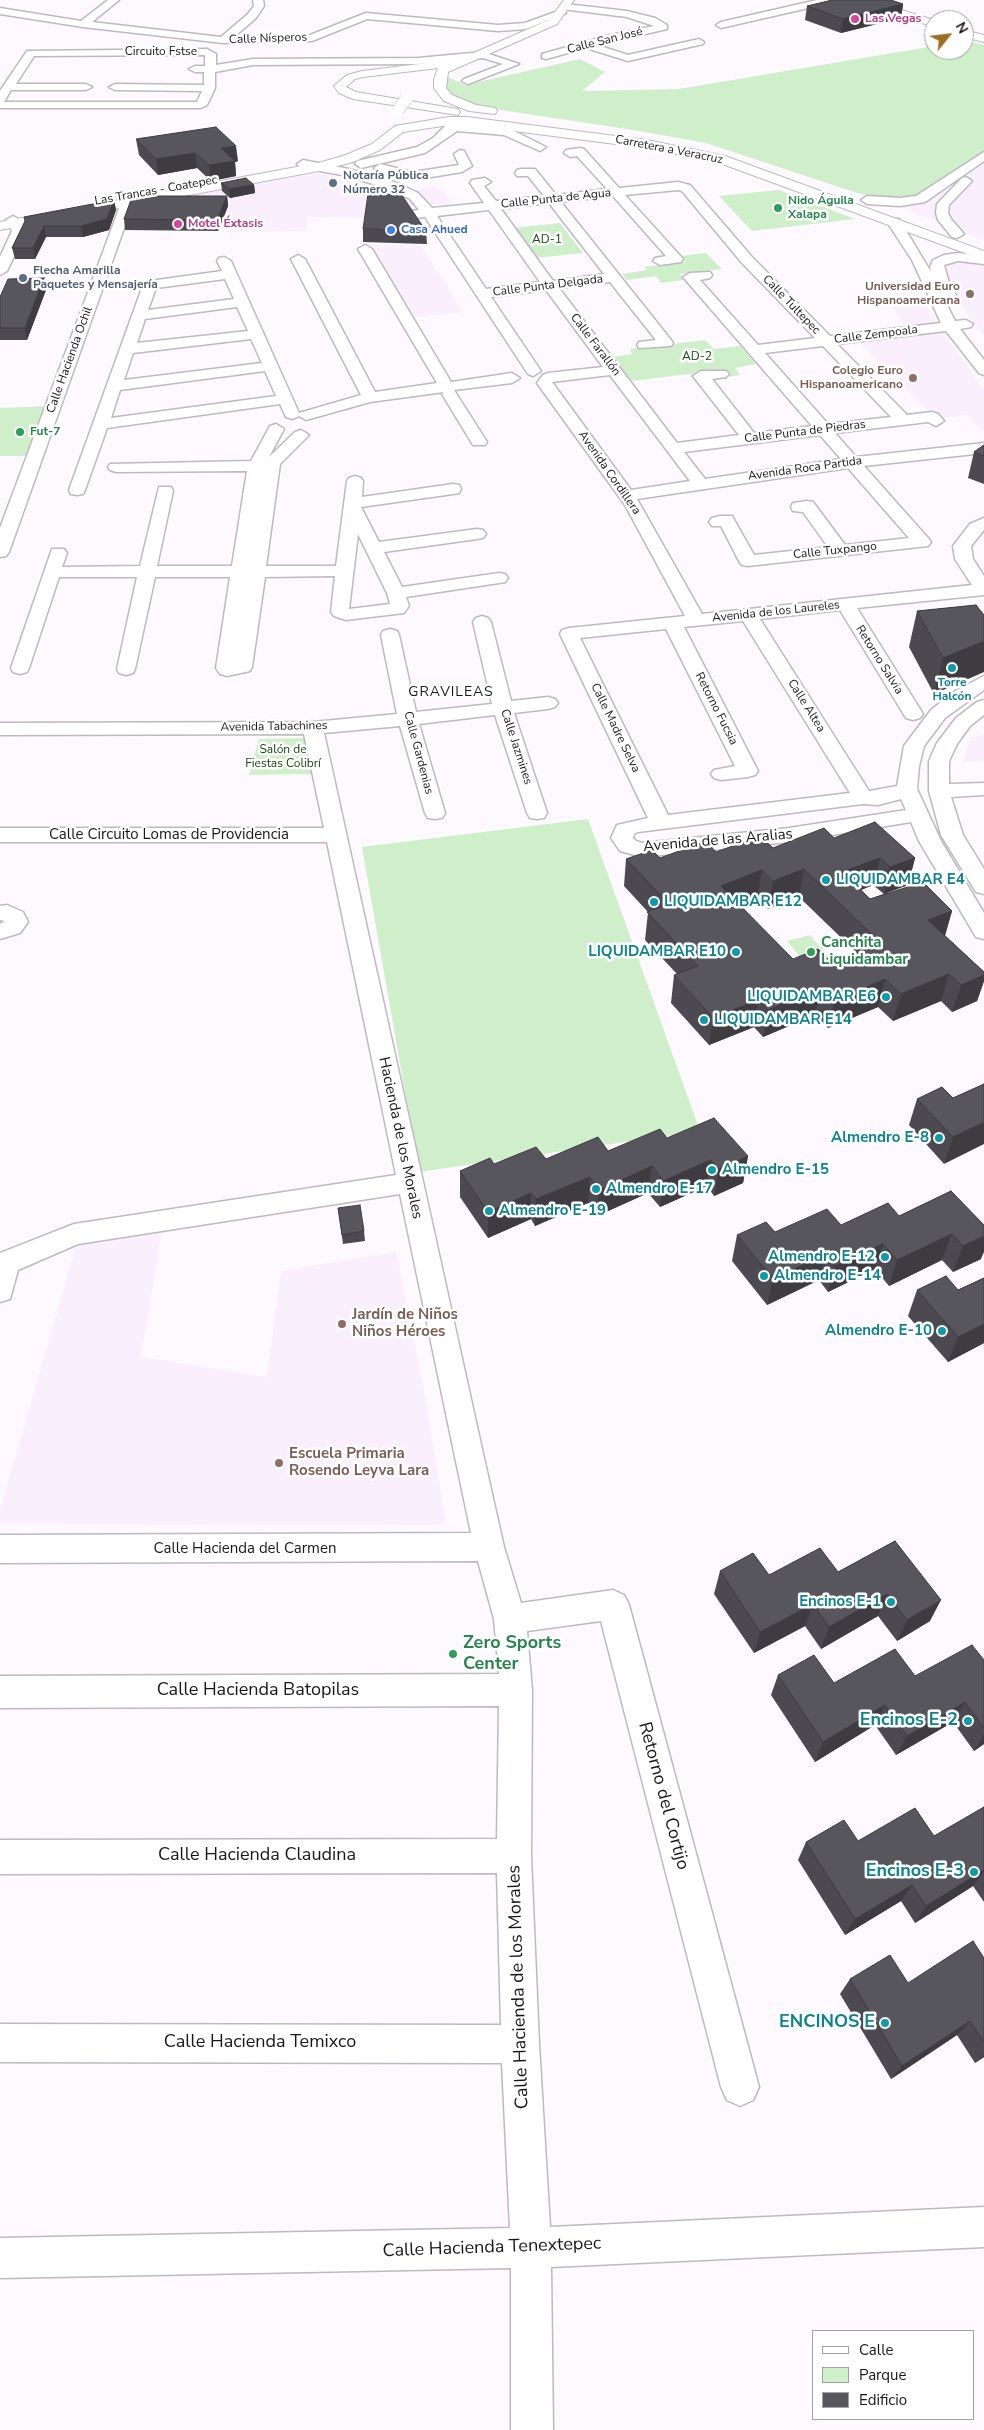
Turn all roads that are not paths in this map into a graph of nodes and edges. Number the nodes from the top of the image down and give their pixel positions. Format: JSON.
{"nodes":[{"id":1,"x":114,"y":0,"type":"edge"},
{"id":2,"x":258,"y":0,"type":"edge"},
{"id":3,"x":830,"y":0,"type":"edge"},
{"id":4,"x":858,"y":0,"type":"edge"},
{"id":5,"x":882,"y":0,"type":"edge"},
{"id":6,"x":0,"y":11,"type":"edge"},
{"id":7,"x":562,"y":13,"type":"edge"},
{"id":8,"x":924,"y":16,"type":"edge"},
{"id":9,"x":924,"y":17,"type":"edge"},
{"id":10,"x":83,"y":24,"type":"junction"},
{"id":11,"x":721,"y":25,"type":"dead end"},
{"id":12,"x":591,"y":33,"type":"dead end"},
{"id":13,"x":610,"y":38,"type":"junction"},
{"id":14,"x":223,"y":40,"type":"junction"},
{"id":15,"x":699,"y":42,"type":"dead end"},
{"id":16,"x":587,"y":45,"type":"junction"},
{"id":17,"x":609,"y":52,"type":"junction"},
{"id":18,"x":483,"y":55,"type":"junction"},
{"id":19,"x":546,"y":56,"type":"dead end"},
{"id":20,"x":588,"y":57,"type":"dead end"},
{"id":21,"x":463,"y":62,"type":"junction"},
{"id":22,"x":19,"y":69,"type":"junction"},
{"id":23,"x":38,"y":69,"type":"dead end"},
{"id":24,"x":184,"y":69,"type":"dead end"},
{"id":25,"x":212,"y":69,"type":"junction"},
{"id":26,"x":443,"y":70,"type":"junction"},
{"id":27,"x":385,"y":71,"type":"junction"},
{"id":28,"x":427,"y":78,"type":"dead end"},
{"id":29,"x":468,"y":81,"type":"dead end"},
{"id":30,"x":8,"y":87,"type":"junction"},
{"id":31,"x":86,"y":87,"type":"dead end"},
{"id":32,"x":115,"y":87,"type":"dead end"},
{"id":33,"x":209,"y":88,"type":"junction"},
{"id":34,"x":0,"y":99,"type":"edge"},
{"id":35,"x":0,"y":105,"type":"edge"},
{"id":36,"x":505,"y":113,"type":"dead end"},
{"id":37,"x":396,"y":119,"type":"junction"},
{"id":38,"x":569,"y":124,"type":"junction"},
{"id":39,"x":647,"y":144,"type":"junction"},
{"id":40,"x":362,"y":145,"type":"junction"},
{"id":41,"x":376,"y":147,"type":"junction"},
{"id":42,"x":540,"y":147,"type":"dead end"},
{"id":43,"x":467,"y":151,"type":"dead end"},
{"id":44,"x":570,"y":153,"type":"dead end"},
{"id":45,"x":984,"y":156,"type":"edge"},
{"id":46,"x":758,"y":159,"type":"dead end"},
{"id":47,"x":346,"y":164,"type":"junction"},
{"id":48,"x":361,"y":164,"type":"junction"},
{"id":49,"x":984,"y":166,"type":"edge"},
{"id":50,"x":303,"y":167,"type":"junction"},
{"id":51,"x":782,"y":168,"type":"dead end"},
{"id":52,"x":521,"y":173,"type":"dead end"},
{"id":53,"x":485,"y":182,"type":"dead end"},
{"id":54,"x":683,"y":186,"type":"joint"},
{"id":55,"x":797,"y":186,"type":"junction"},
{"id":56,"x":836,"y":189,"type":"junction"},
{"id":57,"x":617,"y":192,"type":"junction"},
{"id":58,"x":124,"y":199,"type":"junction"},
{"id":59,"x":552,"y":199,"type":"junction"},
{"id":60,"x":867,"y":200,"type":"junction"},
{"id":61,"x":492,"y":206,"type":"junction"},
{"id":62,"x":422,"y":214,"type":"junction"},
{"id":63,"x":924,"y":218,"type":"junction"},
{"id":64,"x":894,"y":222,"type":"junction"},
{"id":65,"x":7,"y":224,"type":"edge"},
{"id":66,"x":957,"y":234,"type":"junction"},
{"id":67,"x":984,"y":245,"type":"edge"},
{"id":68,"x":365,"y":249,"type":"dead end"},
{"id":69,"x":984,"y":256,"type":"edge"},
{"id":70,"x":298,"y":259,"type":"dead end"},
{"id":71,"x":984,"y":260,"type":"edge"},
{"id":72,"x":660,"y":261,"type":"dead end"},
{"id":73,"x":0,"y":271,"type":"edge"},
{"id":74,"x":705,"y":275,"type":"dead end"},
{"id":75,"x":614,"y":277,"type":"junction"},
{"id":76,"x":549,"y":286,"type":"junction"},
{"id":77,"x":483,"y":294,"type":"junction"},
{"id":78,"x":242,"y":302,"type":"junction"},
{"id":79,"x":139,"y":315,"type":"junction"},
{"id":80,"x":962,"y":318,"type":"junction"},
{"id":81,"x":947,"y":320,"type":"junction"},
{"id":82,"x":256,"y":334,"type":"junction"},
{"id":83,"x":978,"y":338,"type":"dead end"},
{"id":84,"x":496,"y":340,"type":"dead end"},
{"id":85,"x":826,"y":341,"type":"junction"},
{"id":86,"x":644,"y":346,"type":"dead end"},
{"id":87,"x":127,"y":349,"type":"junction"},
{"id":88,"x":756,"y":350,"type":"junction"},
{"id":89,"x":271,"y":366,"type":"junction"},
{"id":90,"x":614,"y":370,"type":"junction"},
{"id":91,"x":984,"y":370,"type":"edge"},
{"id":92,"x":720,"y":374,"type":"dead end"},
{"id":93,"x":526,"y":379,"type":"junction"},
{"id":94,"x":114,"y":386,"type":"junction"},
{"id":95,"x":449,"y":390,"type":"junction"},
{"id":96,"x":413,"y":395,"type":"junction"},
{"id":97,"x":370,"y":397,"type":"junction"},
{"id":98,"x":285,"y":399,"type":"junction"},
{"id":99,"x":299,"y":415,"type":"junction"},
{"id":100,"x":903,"y":420,"type":"junction"},
{"id":101,"x":936,"y":421,"type":"dead end"},
{"id":102,"x":100,"y":424,"type":"junction"},
{"id":103,"x":276,"y":429,"type":"junction"},
{"id":104,"x":314,"y":430,"type":"junction"},
{"id":105,"x":826,"y":430,"type":"junction"},
{"id":106,"x":750,"y":439,"type":"junction"},
{"id":107,"x":479,"y":442,"type":"dead end"},
{"id":108,"x":673,"y":448,"type":"junction"},
{"id":109,"x":984,"y":448,"type":"edge"},
{"id":110,"x":984,"y":454,"type":"edge"},
{"id":111,"x":116,"y":466,"type":"dead end"},
{"id":112,"x":256,"y":466,"type":"junction"},
{"id":113,"x":856,"y":466,"type":"junction"},
{"id":114,"x":355,"y":481,"type":"dead end"},
{"id":115,"x":700,"y":484,"type":"junction"},
{"id":116,"x":453,"y":489,"type":"dead end"},
{"id":117,"x":77,"y":490,"type":"dead end"},
{"id":118,"x":260,"y":490,"type":"junction"},
{"id":119,"x":165,"y":491,"type":"dead end"},
{"id":120,"x":630,"y":500,"type":"junction"},
{"id":121,"x":353,"y":505,"type":"junction"},
{"id":122,"x":799,"y":507,"type":"dead end"},
{"id":123,"x":718,"y":522,"type":"dead end"},
{"id":124,"x":984,"y":523,"type":"edge"},
{"id":125,"x":477,"y":534,"type":"dead end"},
{"id":126,"x":373,"y":548,"type":"junction"},
{"id":127,"x":840,"y":551,"type":"junction"},
{"id":128,"x":0,"y":552,"type":"edge"},
{"id":129,"x":58,"y":553,"type":"dead end"},
{"id":130,"x":346,"y":571,"type":"junction"},
{"id":131,"x":52,"y":572,"type":"junction"},
{"id":132,"x":147,"y":572,"type":"junction"},
{"id":133,"x":248,"y":572,"type":"junction"},
{"id":134,"x":499,"y":578,"type":"dead end"},
{"id":135,"x":982,"y":584,"type":"edge"},
{"id":136,"x":396,"y":594,"type":"junction"},
{"id":137,"x":846,"y":605,"type":"junction"},
{"id":138,"x":748,"y":614,"type":"junction"},
{"id":139,"x":696,"y":620,"type":"junction"},
{"id":140,"x":482,"y":622,"type":"dead end"},
{"id":141,"x":672,"y":622,"type":"junction"},
{"id":142,"x":390,"y":634,"type":"dead end"},
{"id":143,"x":569,"y":634,"type":"joint"},
{"id":144,"x":20,"y":668,"type":"dead end"},
{"id":145,"x":126,"y":669,"type":"dead end"},
{"id":146,"x":984,"y":682,"type":"edge"},
{"id":147,"x":548,"y":702,"type":"dead end"},
{"id":148,"x":984,"y":706,"type":"edge"},
{"id":149,"x":503,"y":708,"type":"junction"},
{"id":150,"x":913,"y":714,"type":"dead end"},
{"id":151,"x":408,"y":719,"type":"junction"},
{"id":152,"x":313,"y":728,"type":"junction"},
{"id":153,"x":0,"y":729,"type":"edge"},
{"id":154,"x":721,"y":774,"type":"dead end"},
{"id":155,"x":907,"y":789,"type":"junction"},
{"id":156,"x":984,"y":789,"type":"edge"},
{"id":157,"x":941,"y":797,"type":"junction"},
{"id":158,"x":863,"y":798,"type":"junction"},
{"id":159,"x":984,"y":800,"type":"edge"},
{"id":160,"x":435,"y":813,"type":"dead end"},
{"id":161,"x":537,"y":813,"type":"dead end"},
{"id":162,"x":918,"y":814,"type":"junction"},
{"id":163,"x":661,"y":823,"type":"junction"},
{"id":164,"x":0,"y":835,"type":"edge"},
{"id":165,"x":337,"y":835,"type":"junction"},
{"id":166,"x":984,"y":887,"type":"edge"},
{"id":167,"x":0,"y":913,"type":"edge"},
{"id":168,"x":0,"y":932,"type":"edge"},
{"id":169,"x":984,"y":932,"type":"edge"},
{"id":170,"x":409,"y":1183,"type":"junction"},
{"id":171,"x":3,"y":1264,"type":"edge"},
{"id":172,"x":0,"y":1291,"type":"edge"},
{"id":173,"x":489,"y":1548,"type":"junction"},
{"id":174,"x":0,"y":1549,"type":"edge"},
{"id":175,"x":510,"y":1619,"type":"junction"},
{"id":176,"x":516,"y":1690,"type":"junction"},
{"id":177,"x":0,"y":1692,"type":"edge"},
{"id":178,"x":514,"y":1856,"type":"junction"},
{"id":179,"x":0,"y":1857,"type":"edge"},
{"id":180,"x":0,"y":2042,"type":"edge"},
{"id":181,"x":520,"y":2044,"type":"junction"},
{"id":182,"x":740,"y":2087,"type":"dead end"},
{"id":183,"x":984,"y":2227,"type":"edge"},
{"id":184,"x":531,"y":2248,"type":"junction"},
{"id":185,"x":0,"y":2258,"type":"edge"},
{"id":186,"x":532,"y":2430,"type":"edge"}],
"edges":[{"from":1,"to":10,"type":"street"},
{"from":2,"to":14,"type":"street"},
{"from":3,"to":11,"type":"street"},
{"from":4,"to":9,"type":"main road"},
{"from":5,"to":8,"type":"main road"},
{"from":6,"to":10,"type":"street","name":"Calle Nísperos"},
{"from":7,"to":13,"type":"street","name":"Calle San José"},
{"from":7,"to":14,"type":"street","name":"Calle Nísperos"},
{"from":7,"to":18,"type":"main road"},
{"from":10,"to":14,"type":"street","name":"Calle Nísperos"},
{"from":12,"to":13,"type":"street"},
{"from":13,"to":16,"type":"street","name":"Calle San José"},
{"from":15,"to":17,"type":"street"},
{"from":16,"to":17,"type":"street"},
{"from":16,"to":19,"type":"street","name":"Calle San José"},
{"from":17,"to":20,"type":"street"},
{"from":18,"to":21,"type":"main road"},
{"from":18,"to":25,"type":"street"},
{"from":18,"to":29,"type":"street"},
{"from":21,"to":26,"type":"main road"},
{"from":21,"to":27,"type":"main road"},
{"from":22,"to":23,"type":"street"},
{"from":22,"to":25,"type":"street","name":"Circuito Fstse"},
{"from":22,"to":30,"type":"street","name":"Circuito Fstse"},
{"from":24,"to":25,"type":"street"},
{"from":25,"to":33,"type":"street","name":"Circuito Fstse"},
{"from":26,"to":28,"type":"main road"},
{"from":26,"to":36,"type":"main road"},
{"from":27,"to":37,"type":"main road","name":"Las Trancas - Coatepec","bridge":true},
{"from":27,"to":38,"type":"main road"},
{"from":30,"to":31,"type":"street"},
{"from":30,"to":34,"type":"street","name":"Circuito Fstse"},
{"from":32,"to":33,"type":"street"},
{"from":33,"to":35,"type":"street","name":"Circuito Fstse"},
{"from":37,"to":39,"type":"main road","name":"Carretera a Veracruz"},
{"from":37,"to":40,"type":"main road","name":"Las Trancas - Coatepec"},
{"from":37,"to":41,"type":"main road","name":"Las Trancas - Coatepec"},
{"from":38,"to":39,"type":"main road"},
{"from":38,"to":46,"type":"main road","name":"Carretera a Veracruz"},
{"from":39,"to":55,"type":"main road","name":"Carretera a Veracruz"},
{"from":40,"to":41,"type":"main road"},
{"from":40,"to":50,"type":"main road","name":"Las Trancas - Coatepec"},
{"from":41,"to":47,"type":"main road","name":"Las Trancas - Coatepec"},
{"from":42,"to":48,"type":"street"},
{"from":43,"to":48,"type":"street"},
{"from":44,"to":57,"type":"street"},
{"from":45,"to":60,"type":"street"},
{"from":47,"to":48,"type":"street"},
{"from":47,"to":50,"type":"street"},
{"from":47,"to":62,"type":"street"},
{"from":49,"to":66,"type":"street"},
{"from":50,"to":58,"type":"main road","name":"Las Trancas - Coatepec"},
{"from":50,"to":62,"type":"street"},
{"from":51,"to":56,"type":"main road"},
{"from":52,"to":59,"type":"street"},
{"from":53,"to":61,"type":"street","name":"Calle Farallón"},
{"from":54,"to":57,"type":"street","name":"Calle Punta de Agua"},
{"from":54,"to":85,"type":"street","name":"Calle Tultepec"},
{"from":55,"to":56,"type":"main road"},
{"from":55,"to":64,"type":"main road","name":"Carretera a Veracruz"},
{"from":56,"to":60,"type":"main road"},
{"from":57,"to":59,"type":"street","name":"Calle Punta de Agua"},
{"from":57,"to":72,"type":"street"},
{"from":58,"to":65,"type":"main road","name":"Las Trancas - Coatepec"},
{"from":58,"to":128,"type":"street","name":"Calle Hacienda Ochil"},
{"from":59,"to":61,"type":"street","name":"Calle Punta de Agua"},
{"from":59,"to":75,"type":"street"},
{"from":60,"to":63,"type":"main road"},
{"from":61,"to":62,"type":"street","name":"Calle Punta de Agua"},
{"from":61,"to":76,"type":"street","name":"Calle Farallón"},
{"from":62,"to":77,"type":"street"},
{"from":62,"to":84,"type":"street"},
{"from":63,"to":64,"type":"main road"},
{"from":63,"to":66,"type":"main road"},
{"from":64,"to":69,"type":"main road","name":"Carretera a Veracruz"},
{"from":64,"to":81,"type":"street"},
{"from":65,"to":73,"type":"street"},
{"from":66,"to":67,"type":"main road"},
{"from":68,"to":95,"type":"street"},
{"from":70,"to":97,"type":"street"},
{"from":71,"to":80,"type":"street"},
{"from":74,"to":88,"type":"street"},
{"from":75,"to":76,"type":"street","name":"Calle Punta Delgada"},
{"from":75,"to":86,"type":"street"},
{"from":76,"to":77,"type":"street","name":"Calle Punta Delgada"},
{"from":76,"to":90,"type":"street","name":"Calle Farallón"},
{"from":77,"to":93,"type":"street"},
{"from":78,"to":79,"type":"street"},
{"from":78,"to":79,"type":"street"},
{"from":78,"to":82,"type":"street"},
{"from":79,"to":87,"type":"street"},
{"from":80,"to":81,"type":"street","name":"Calle Zempoala"},
{"from":80,"to":83,"type":"street"},
{"from":81,"to":85,"type":"street","name":"Calle Zempoala"},
{"from":81,"to":91,"type":"street"},
{"from":82,"to":87,"type":"street"},
{"from":82,"to":89,"type":"street"},
{"from":85,"to":88,"type":"street","name":"Calle Zempoala"},
{"from":85,"to":100,"type":"street","name":"Calle Tultepec"},
{"from":87,"to":94,"type":"street"},
{"from":88,"to":105,"type":"street"},
{"from":89,"to":94,"type":"street"},
{"from":89,"to":98,"type":"street"},
{"from":90,"to":93,"type":"street"},
{"from":90,"to":108,"type":"street","name":"Calle Farallón"},
{"from":92,"to":106,"type":"street"},
{"from":93,"to":95,"type":"street"},
{"from":93,"to":120,"type":"street","name":"Avenida Cordillera"},
{"from":94,"to":102,"type":"street"},
{"from":95,"to":96,"type":"street"},
{"from":95,"to":107,"type":"street"},
{"from":96,"to":97,"type":"street"},
{"from":96,"to":104,"type":"street"},
{"from":97,"to":99,"type":"street"},
{"from":98,"to":99,"type":"street"},
{"from":98,"to":102,"type":"street"},
{"from":99,"to":103,"type":"street"},
{"from":99,"to":104,"type":"street"},
{"from":100,"to":101,"type":"street","name":"Calle Punta de Piedras"},
{"from":100,"to":105,"type":"street","name":"Calle Punta de Piedras"},
{"from":102,"to":117,"type":"street"},
{"from":103,"to":104,"type":"street"},
{"from":103,"to":112,"type":"street"},
{"from":104,"to":118,"type":"street"},
{"from":105,"to":106,"type":"street","name":"Calle Punta de Piedras"},
{"from":105,"to":113,"type":"street"},
{"from":106,"to":108,"type":"street","name":"Calle Punta de Piedras"},
{"from":108,"to":115,"type":"street","name":"Calle Farallón"},
{"from":109,"to":113,"type":"street","name":"Avenida Roca Partida"},
{"from":110,"to":113,"type":"street","name":"Avenida Roca Partida"},
{"from":111,"to":112,"type":"street"},
{"from":112,"to":118,"type":"street"},
{"from":113,"to":115,"type":"street","name":"Avenida Roca Partida"},
{"from":113,"to":120,"type":"street","name":"Avenida Roca Partida"},
{"from":113,"to":127,"type":"street","name":"Calle Tuxpango"},
{"from":114,"to":121,"type":"street"},
{"from":115,"to":120,"type":"street","name":"Avenida Roca Partida"},
{"from":116,"to":121,"type":"street"},
{"from":118,"to":133,"type":"street"},
{"from":119,"to":132,"type":"street"},
{"from":120,"to":139,"type":"street","name":"Avenida Cordillera"},
{"from":121,"to":126,"type":"street"},
{"from":121,"to":130,"type":"street"},
{"from":122,"to":127,"type":"street"},
{"from":123,"to":127,"type":"street","name":"Calle Tuxpango"},
{"from":124,"to":135,"type":"street"},
{"from":125,"to":126,"type":"street"},
{"from":126,"to":136,"type":"street"},
{"from":129,"to":131,"type":"street"},
{"from":130,"to":133,"type":"street"},
{"from":130,"to":136,"type":"street"},
{"from":131,"to":132,"type":"street"},
{"from":131,"to":144,"type":"street"},
{"from":132,"to":133,"type":"street"},
{"from":132,"to":145,"type":"street"},
{"from":134,"to":136,"type":"street"},
{"from":135,"to":137,"type":"street","name":"Avenida de los Laureles"},
{"from":137,"to":138,"type":"street","name":"Avenida de los Laureles"},
{"from":137,"to":150,"type":"street","name":"Retorno Salvia"},
{"from":138,"to":139,"type":"street","name":"Avenida de los Laureles"},
{"from":138,"to":158,"type":"street","name":"Calle Altea"},
{"from":139,"to":141,"type":"street","name":"Avenida de los Laureles"},
{"from":140,"to":149,"type":"street","name":"Calle Jazmines"},
{"from":141,"to":143,"type":"street","name":"Avenida de los Laureles"},
{"from":141,"to":154,"type":"street","name":"Retorno Fucsia"},
{"from":142,"to":151,"type":"street","name":"Calle Gardenias"},
{"from":143,"to":163,"type":"street","name":"Calle Madre Selva"},
{"from":146,"to":155,"type":"street"},
{"from":147,"to":149,"type":"street","name":"Avenida Tabachines"},
{"from":148,"to":157,"type":"street"},
{"from":149,"to":151,"type":"street","name":"Avenida Tabachines"},
{"from":149,"to":161,"type":"street","name":"Calle Jazmines"},
{"from":151,"to":152,"type":"street","name":"Avenida Tabachines"},
{"from":151,"to":160,"type":"street","name":"Calle Gardenias"},
{"from":152,"to":153,"type":"street","name":"Avenida Tabachines"},
{"from":152,"to":165,"type":"street","name":"Hacienda de los Morales"},
{"from":155,"to":158,"type":"street","name":"Avenida de las Aralias"},
{"from":155,"to":162,"type":"street"},
{"from":156,"to":157,"type":"street"},
{"from":157,"to":159,"type":"street"},
{"from":157,"to":166,"type":"street"},
{"from":158,"to":162,"type":"street","name":"Avenida de las Aralias"},
{"from":158,"to":163,"type":"street","name":"Avenida de las Aralias"},
{"from":162,"to":163,"type":"street","name":"Avenida de las Aralias"},
{"from":162,"to":169,"type":"street"},
{"from":164,"to":165,"type":"street","name":"Calle Circuito Lomas de Providencia"},
{"from":165,"to":170,"type":"street","name":"Hacienda de los Morales"},
{"from":167,"to":168,"type":"street"},
{"from":170,"to":171,"type":"street"},
{"from":170,"to":173,"type":"street","name":"Hacienda de los Morales"},
{"from":171,"to":172,"type":"street"},
{"from":173,"to":174,"type":"street","name":"Calle Hacienda del Carmen"},
{"from":173,"to":175,"type":"street","name":"Calle Hacienda de los Morales"},
{"from":175,"to":176,"type":"street","name":"Calle Hacienda de los Morales"},
{"from":175,"to":182,"type":"street","name":"Retorno del Cortijo"},
{"from":176,"to":177,"type":"street","name":"Calle Hacienda Batopilas"},
{"from":176,"to":178,"type":"street","name":"Calle Hacienda de los Morales"},
{"from":178,"to":179,"type":"street","name":"Calle Hacienda Claudina"},
{"from":178,"to":181,"type":"street","name":"Calle Hacienda de los Morales"},
{"from":180,"to":181,"type":"street","name":"Calle Hacienda Temixco"},
{"from":181,"to":184,"type":"street","name":"Calle Hacienda de los Morales"},
{"from":183,"to":184,"type":"street","name":"Calle Hacienda Tenextepec"},
{"from":184,"to":185,"type":"street","name":"Calle Hacienda Tenextepec"},
{"from":184,"to":186,"type":"street","name":"Calle Hacienda de los Morales"}]}
